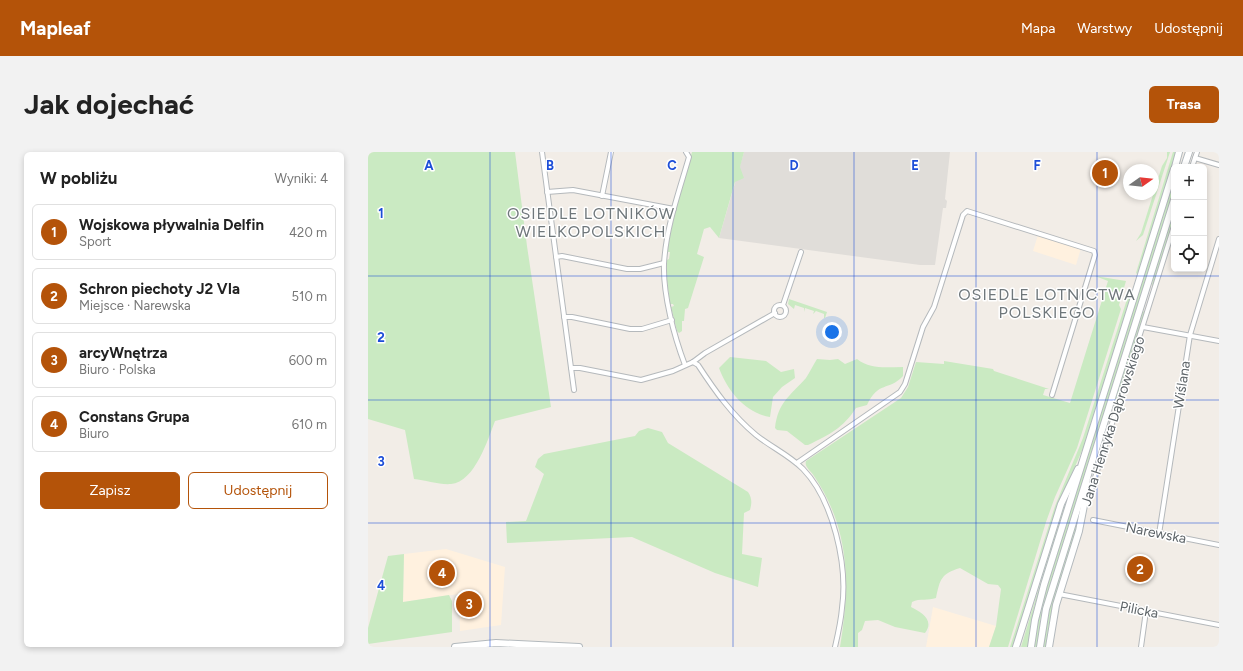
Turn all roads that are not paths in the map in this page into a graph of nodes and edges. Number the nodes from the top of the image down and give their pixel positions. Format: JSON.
{"nodes":[{"id":1,"x":542,"y":152,"type":"edge"},
{"id":2,"x":611,"y":152,"type":"edge"},
{"id":3,"x":686,"y":152,"type":"edge"},
{"id":4,"x":1179,"y":152,"type":"edge"},
{"id":5,"x":1189,"y":152,"type":"edge"},
{"id":6,"x":1197,"y":152,"type":"edge"},
{"id":7,"x":1195,"y":158,"type":"junction"},
{"id":8,"x":1175,"y":164,"type":"edge"},
{"id":9,"x":1185,"y":164,"type":"edge"},
{"id":10,"x":1193,"y":164,"type":"edge"},
{"id":11,"x":1219,"y":165,"type":"edge"},
{"id":12,"x":1171,"y":178,"type":"edge"},
{"id":13,"x":547,"y":192,"type":"junction"},
{"id":14,"x":602,"y":196,"type":"junction"},
{"id":15,"x":674,"y":209,"type":"junction"},
{"id":16,"x":1171,"y":210,"type":"edge"},
{"id":17,"x":1171,"y":235,"type":"edge"},
{"id":18,"x":1219,"y":240,"type":"edge"},
{"id":19,"x":801,"y":252,"type":"dead end"},
{"id":20,"x":556,"y":257,"type":"junction"},
{"id":21,"x":664,"y":263,"type":"junction"},
{"id":22,"x":783,"y":305,"type":"junction"},
{"id":23,"x":775,"y":313,"type":"junction"},
{"id":24,"x":564,"y":317,"type":"junction"},
{"id":25,"x":672,"y":320,"type":"junction"},
{"id":26,"x":1142,"y":327,"type":"junction"},
{"id":27,"x":1190,"y":335,"type":"junction"},
{"id":28,"x":1219,"y":342,"type":"edge"},
{"id":29,"x":693,"y":362,"type":"junction"},
{"id":30,"x":685,"y":366,"type":"junction"},
{"id":31,"x":571,"y":368,"type":"junction"},
{"id":32,"x":574,"y":390,"type":"dead end"},
{"id":33,"x":1052,"y":395,"type":"dead end"},
{"id":34,"x":1096,"y":450,"type":"junction"},
{"id":35,"x":1086,"y":453,"type":"junction"},
{"id":36,"x":797,"y":463,"type":"junction"},
{"id":37,"x":1094,"y":520,"type":"dead end"},
{"id":38,"x":1080,"y":524,"type":"junction"},
{"id":39,"x":1159,"y":534,"type":"junction"},
{"id":40,"x":1219,"y":545,"type":"edge"},
{"id":41,"x":1059,"y":594,"type":"junction"},
{"id":42,"x":1146,"y":611,"type":"junction"},
{"id":43,"x":1219,"y":625,"type":"edge"},
{"id":44,"x":455,"y":647,"type":"edge"},
{"id":45,"x":579,"y":647,"type":"edge"},
{"id":46,"x":835,"y":647,"type":"edge"},
{"id":47,"x":1017,"y":647,"type":"edge"},
{"id":48,"x":1031,"y":647,"type":"edge"},
{"id":49,"x":1040,"y":647,"type":"edge"},
{"id":50,"x":1049,"y":647,"type":"edge"},
{"id":51,"x":1141,"y":647,"type":"edge"}],
"edges":[{"from":1,"to":13,"type":"street"},
{"from":2,"to":14,"type":"street"},
{"from":3,"to":15,"type":"street"},
{"from":4,"to":8,"type":"main road","name":"Jana Henryka Dąbrowskiego"},
{"from":5,"to":9,"type":"main road"},
{"from":6,"to":7,"type":"street"},
{"from":7,"to":10,"type":"street"},
{"from":7,"to":11,"type":"street"},
{"from":12,"to":35,"type":"main road","name":"Jana Henryka Dąbrowskiego"},
{"from":13,"to":14,"type":"street"},
{"from":13,"to":20,"type":"street"},
{"from":14,"to":15,"type":"street"},
{"from":15,"to":21,"type":"street"},
{"from":16,"to":34,"type":"main road","name":"Jana Henryka Dąbrowskiego"},
{"from":17,"to":26,"type":"street","name":"Jana Henryka Dąbrowskiego"},
{"from":18,"to":27,"type":"street","name":"Wiślana"},
{"from":19,"to":22,"type":"street"},
{"from":20,"to":21,"type":"street"},
{"from":20,"to":24,"type":"street"},
{"from":21,"to":25,"type":"street"},
{"from":22,"to":23,"type":"street"},
{"from":22,"to":23,"type":"street"},
{"from":23,"to":29,"type":"street"},
{"from":24,"to":25,"type":"street"},
{"from":24,"to":31,"type":"street"},
{"from":25,"to":30,"type":"street"},
{"from":26,"to":27,"type":"street"},
{"from":26,"to":38,"type":"street","name":"Jana Henryka Dąbrowskiego"},
{"from":27,"to":28,"type":"street"},
{"from":27,"to":39,"type":"street","name":"Wiślana"},
{"from":29,"to":30,"type":"street"},
{"from":29,"to":36,"type":"street"},
{"from":30,"to":31,"type":"street"},
{"from":31,"to":32,"type":"street"},
{"from":33,"to":36,"type":"street"},
{"from":34,"to":38,"type":"main road"},
{"from":34,"to":49,"type":"main road"},
{"from":35,"to":47,"type":"main road"},
{"from":35,"to":48,"type":"main road"},
{"from":36,"to":46,"type":"street"},
{"from":37,"to":39,"type":"street","name":"Narewska"},
{"from":38,"to":41,"type":"main road"},
{"from":39,"to":40,"type":"street","name":"Narewska"},
{"from":41,"to":42,"type":"street","name":"Pilicka"},
{"from":41,"to":50,"type":"main road"},
{"from":42,"to":43,"type":"street","name":"Pilicka"},
{"from":42,"to":51,"type":"street"},
{"from":44,"to":45,"type":"main road"}]}
